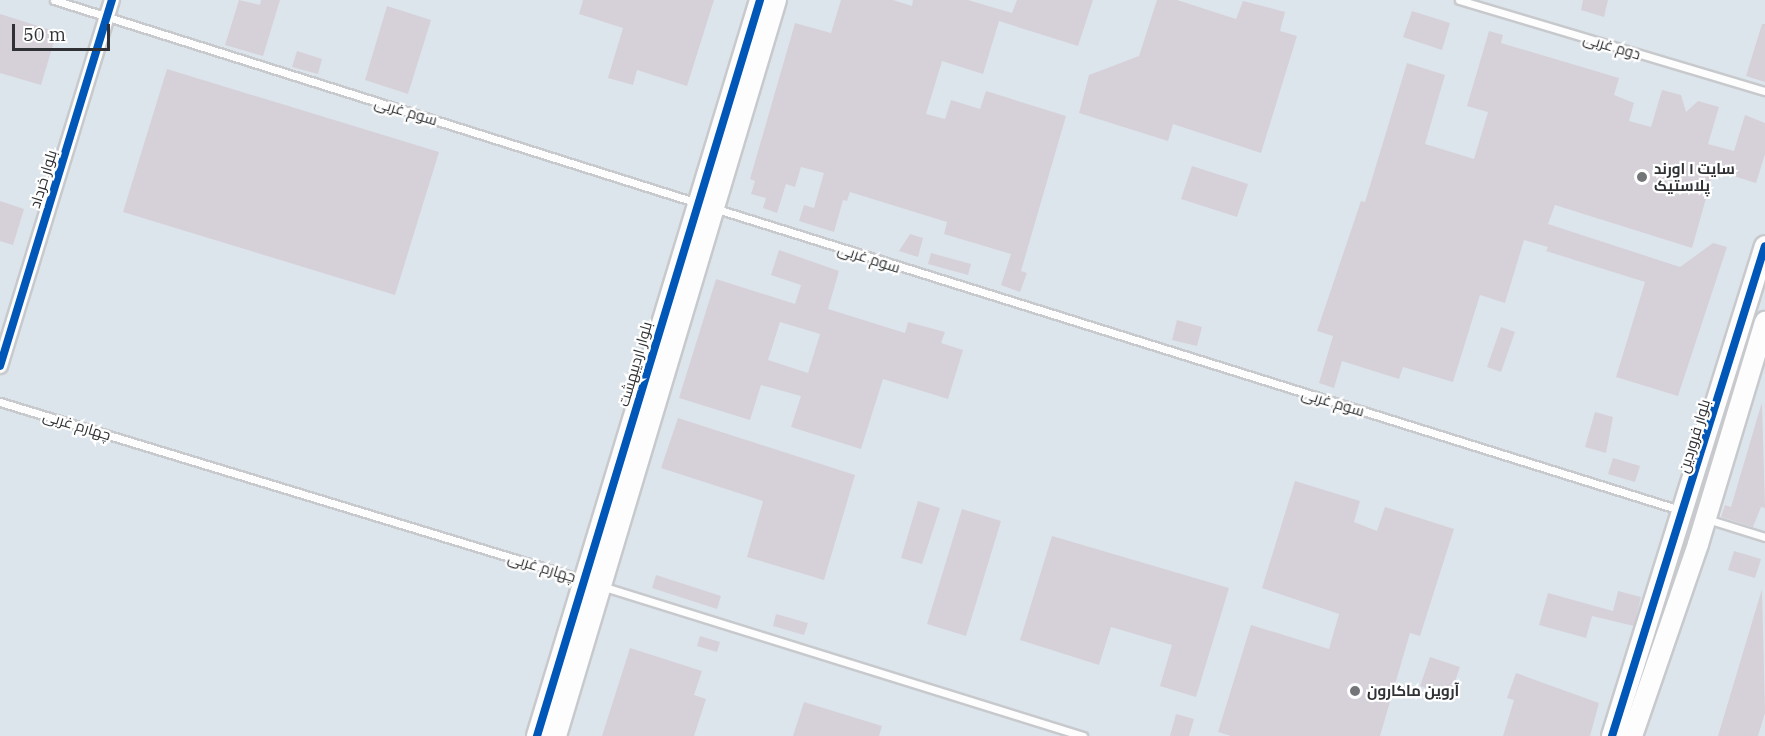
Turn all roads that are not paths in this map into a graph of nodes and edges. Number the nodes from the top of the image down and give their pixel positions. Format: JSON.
{"nodes":[{"id":1,"x":54,"y":0,"type":"edge"},
{"id":2,"x":112,"y":0,"type":"edge"},
{"id":3,"x":760,"y":0,"type":"edge"},
{"id":4,"x":776,"y":0,"type":"edge"},
{"id":5,"x":1459,"y":0,"type":"edge"},
{"id":6,"x":106,"y":16,"type":"junction"},
{"id":7,"x":1765,"y":92,"type":"edge"},
{"id":8,"x":708,"y":206,"type":"junction"},
{"id":9,"x":1765,"y":246,"type":"edge"},
{"id":10,"x":1765,"y":322,"type":"edge"},
{"id":11,"x":0,"y":366,"type":"edge"},
{"id":12,"x":0,"y":402,"type":"edge"},
{"id":13,"x":1694,"y":481,"type":"junction"},
{"id":14,"x":1716,"y":487,"type":"junction"},
{"id":15,"x":1685,"y":512,"type":"junction"},
{"id":16,"x":1706,"y":519,"type":"junction"},
{"id":17,"x":1678,"y":537,"type":"junction"},
{"id":18,"x":1765,"y":537,"type":"edge"},
{"id":19,"x":1698,"y":544,"type":"junction"},
{"id":20,"x":593,"y":583,"type":"junction"},
{"id":21,"x":537,"y":736,"type":"edge"},
{"id":22,"x":556,"y":736,"type":"edge"},
{"id":23,"x":1083,"y":736,"type":"edge"},
{"id":24,"x":1612,"y":736,"type":"edge"},
{"id":25,"x":1632,"y":736,"type":"edge"}],
"edges":[{"from":1,"to":6,"type":"lane","name":"سوم غربی"},
{"from":2,"to":6,"type":"street","name":"بلوار خرداد"},
{"from":3,"to":8,"type":"street","name":"بلوار اردیبهشت"},
{"from":4,"to":8,"type":"street","name":"بلوار اردیبهشت"},
{"from":5,"to":7,"type":"lane","name":"دوم غربی"},
{"from":6,"to":8,"type":"lane","name":"سوم غربی"},
{"from":6,"to":11,"type":"street","name":"بلوار خرداد"},
{"from":8,"to":15,"type":"lane","name":"سوم غربی"},
{"from":8,"to":20,"type":"street","name":"بلوار اردیبهشت"},
{"from":9,"to":13,"type":"street","name":"بلوار فروردین"},
{"from":10,"to":14,"type":"street"},
{"from":12,"to":20,"type":"lane","name":"چهارم غربی"},
{"from":13,"to":14,"type":"street"},
{"from":13,"to":15,"type":"street","name":"بلوار فروردین"},
{"from":14,"to":16,"type":"street"},
{"from":15,"to":16,"type":"street"},
{"from":15,"to":17,"type":"street","name":"بلوار فروردین"},
{"from":16,"to":18,"type":"lane"},
{"from":16,"to":19,"type":"street"},
{"from":17,"to":19,"type":"street"},
{"from":17,"to":24,"type":"street","name":"بلوار فروردین"},
{"from":19,"to":25,"type":"street"},
{"from":20,"to":21,"type":"street","name":"بلوار اردیبهشت"},
{"from":20,"to":22,"type":"street","name":"بلوار اردیبهشت"},
{"from":20,"to":23,"type":"lane","name":"چهارم غربی"}]}
